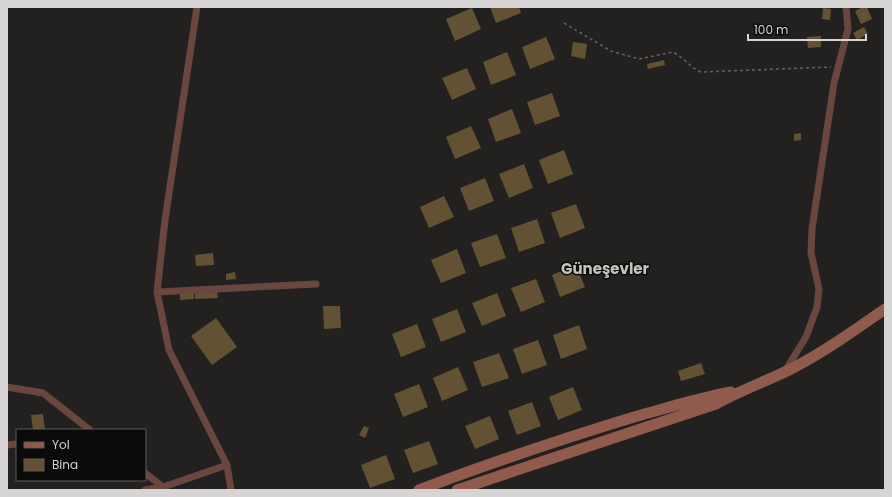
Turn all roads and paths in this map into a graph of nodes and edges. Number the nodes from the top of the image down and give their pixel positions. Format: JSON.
{"nodes":[{"id":1,"x":197,"y":7,"type":"edge"},
{"id":2,"x":846,"y":7,"type":"edge"},
{"id":3,"x":564,"y":23,"type":"dead end"},
{"id":4,"x":838,"y":67,"type":"junction"},
{"id":5,"x":316,"y":284,"type":"dead end"},
{"id":6,"x":157,"y":292,"type":"junction"},
{"id":7,"x":885,"y":309,"type":"edge"},
{"id":8,"x":785,"y":371,"type":"junction"},
{"id":9,"x":7,"y":387,"type":"edge"},
{"id":10,"x":743,"y":389,"type":"junction"},
{"id":11,"x":89,"y":429,"type":"edge"},
{"id":12,"x":227,"y":465,"type":"junction"},
{"id":13,"x":146,"y":474,"type":"edge"},
{"id":14,"x":163,"y":487,"type":"junction"},
{"id":15,"x":145,"y":490,"type":"edge"},
{"id":16,"x":231,"y":490,"type":"edge"},
{"id":17,"x":419,"y":490,"type":"edge"},
{"id":18,"x":458,"y":490,"type":"edge"}],
"edges":[{"from":1,"to":6,"type":"street"},
{"from":2,"to":4,"type":"street"},
{"from":3,"to":4,"type":"path"},
{"from":4,"to":8,"type":"street"},
{"from":5,"to":6,"type":"street"},
{"from":6,"to":12,"type":"street"},
{"from":7,"to":8,"type":"main road"},
{"from":8,"to":10,"type":"main road"},
{"from":9,"to":11,"type":"street"},
{"from":10,"to":17,"type":"main road"},
{"from":10,"to":18,"type":"main road"},
{"from":12,"to":14,"type":"street"},
{"from":12,"to":16,"type":"street"},
{"from":13,"to":14,"type":"street"},
{"from":14,"to":15,"type":"street"}]}
